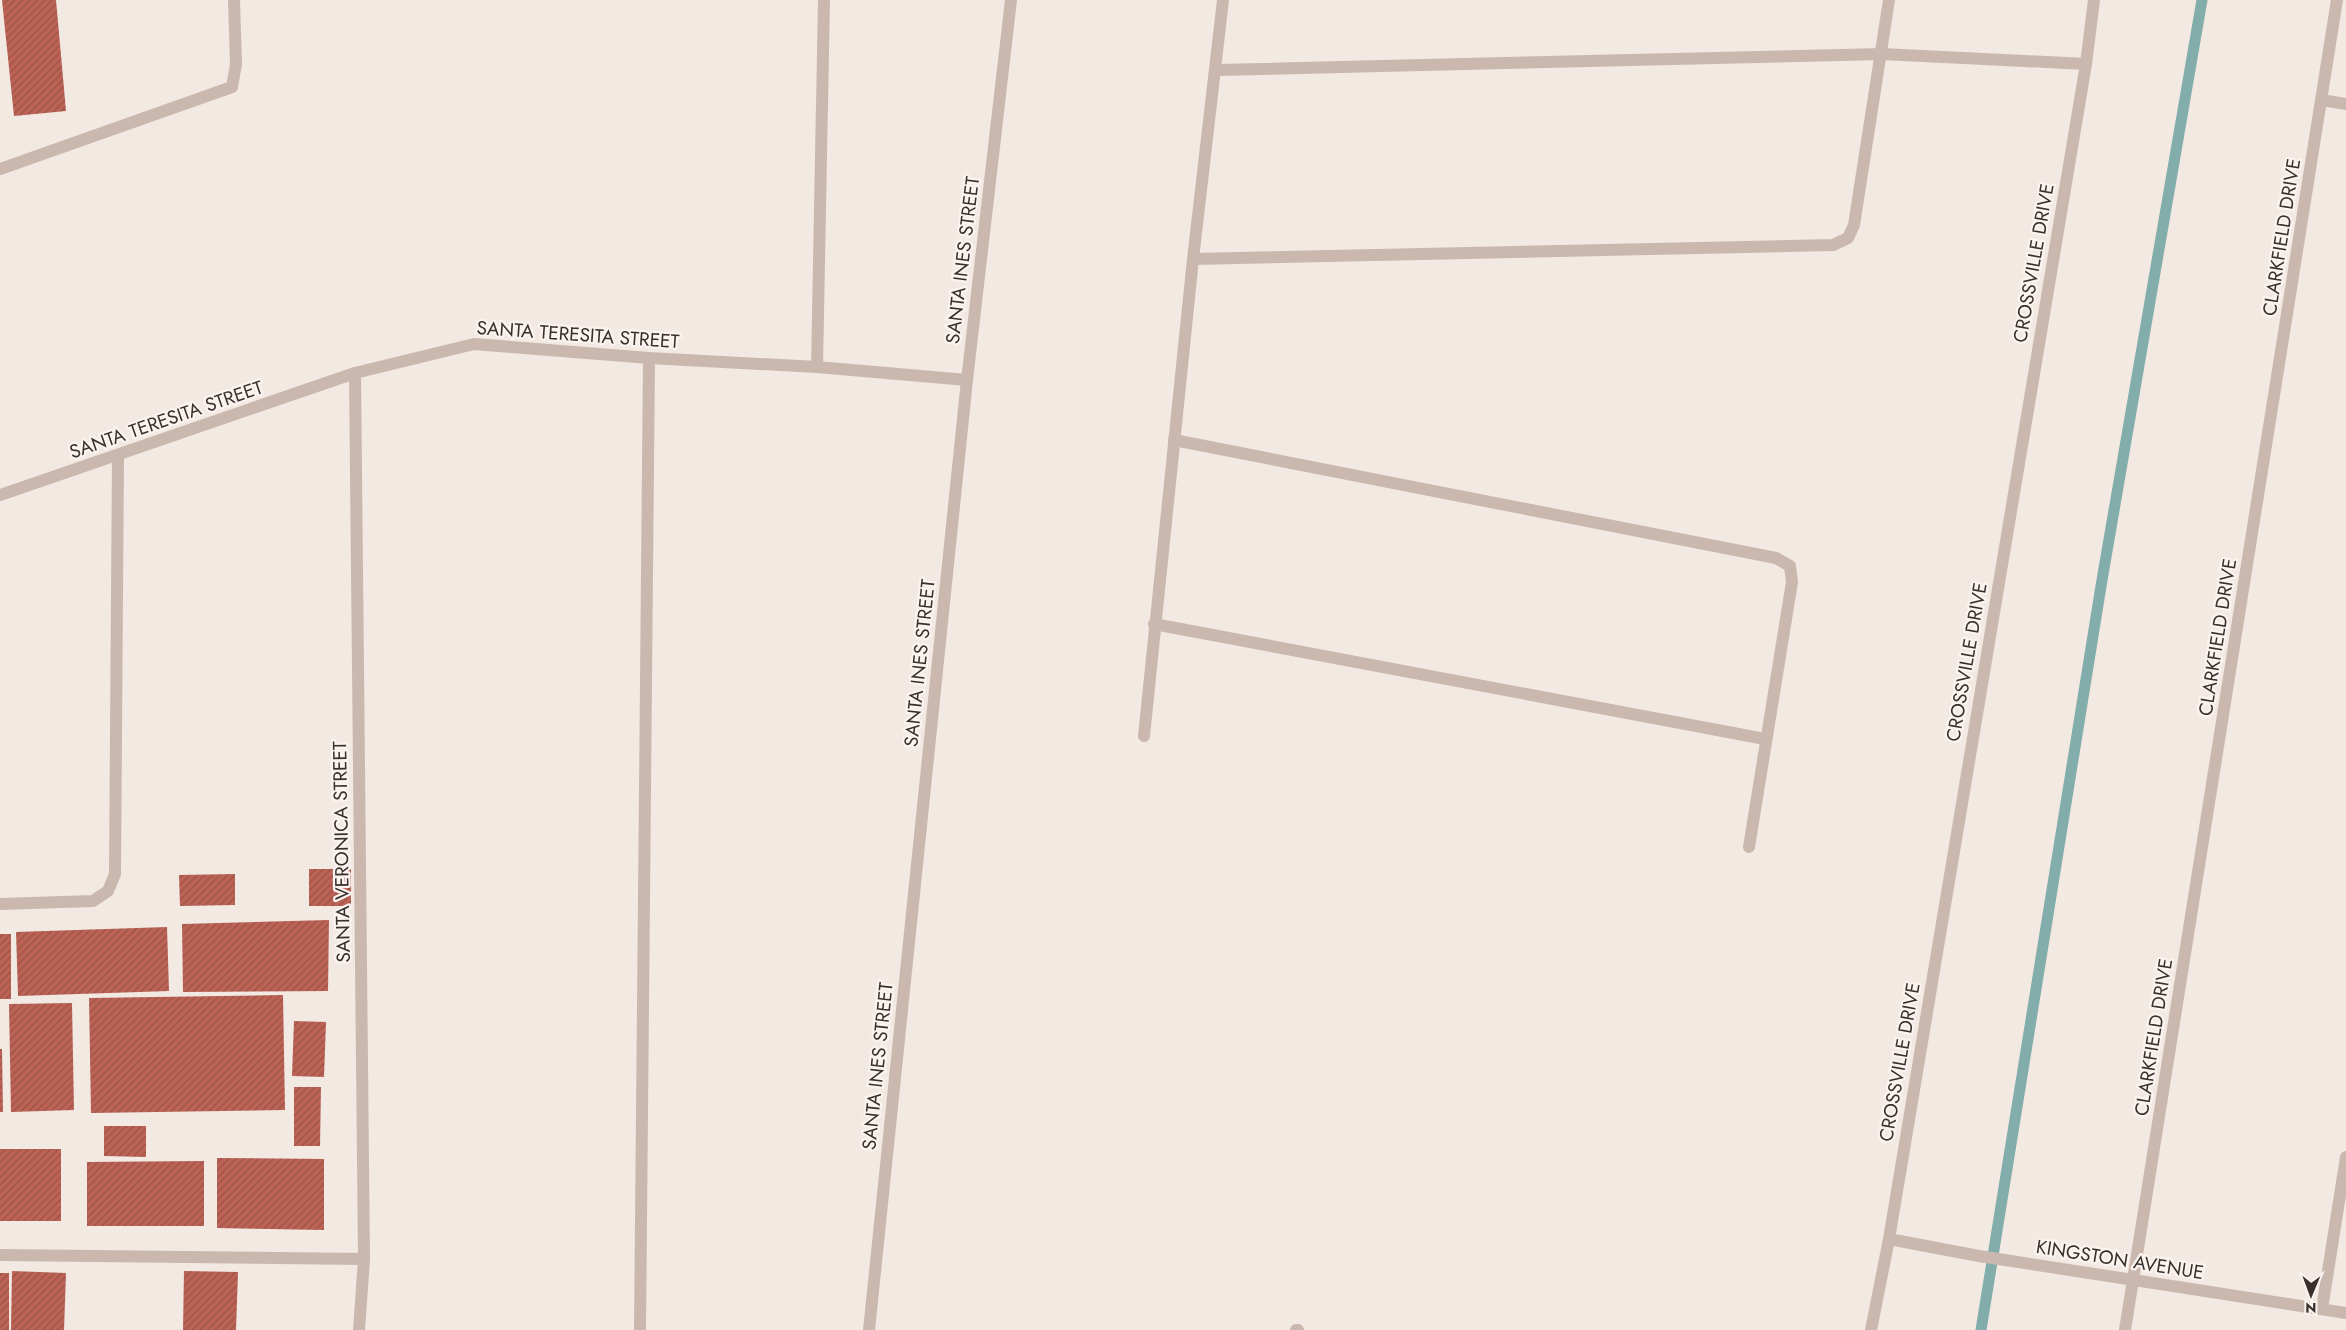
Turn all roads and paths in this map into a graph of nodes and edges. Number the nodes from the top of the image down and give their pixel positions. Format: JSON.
{"nodes":[{"id":1,"x":234,"y":0,"type":"edge"},
{"id":2,"x":824,"y":0,"type":"edge"},
{"id":3,"x":1011,"y":0,"type":"edge"},
{"id":4,"x":1223,"y":0,"type":"edge"},
{"id":5,"x":1889,"y":0,"type":"edge"},
{"id":6,"x":2094,"y":0,"type":"edge"},
{"id":7,"x":2337,"y":0,"type":"edge"},
{"id":8,"x":1882,"y":54,"type":"junction"},
{"id":9,"x":2086,"y":64,"type":"junction"},
{"id":10,"x":1216,"y":70,"type":"junction"},
{"id":11,"x":2322,"y":100,"type":"junction"},
{"id":12,"x":2346,"y":104,"type":"edge"},
{"id":13,"x":0,"y":168,"type":"edge"},
{"id":14,"x":1193,"y":259,"type":"junction"},
{"id":15,"x":649,"y":358,"type":"junction"},
{"id":16,"x":817,"y":367,"type":"junction"},
{"id":17,"x":355,"y":372,"type":"junction"},
{"id":18,"x":967,"y":380,"type":"junction"},
{"id":19,"x":1174,"y":440,"type":"junction"},
{"id":20,"x":118,"y":456,"type":"junction"},
{"id":21,"x":0,"y":495,"type":"edge"},
{"id":22,"x":1154,"y":624,"type":"junction"},
{"id":23,"x":1144,"y":736,"type":"dead end"},
{"id":24,"x":1765,"y":739,"type":"junction"},
{"id":25,"x":1749,"y":847,"type":"dead end"},
{"id":26,"x":0,"y":904,"type":"edge"},
{"id":27,"x":2346,"y":1157,"type":"edge"},
{"id":28,"x":1889,"y":1239,"type":"junction"},
{"id":29,"x":0,"y":1255,"type":"edge"},
{"id":30,"x":364,"y":1259,"type":"junction"},
{"id":31,"x":2133,"y":1280,"type":"junction"},
{"id":32,"x":2322,"y":1310,"type":"junction"},
{"id":33,"x":2346,"y":1313,"type":"edge"},
{"id":34,"x":359,"y":1330,"type":"edge"},
{"id":35,"x":640,"y":1330,"type":"edge"},
{"id":36,"x":869,"y":1330,"type":"edge"},
{"id":37,"x":1872,"y":1330,"type":"edge"},
{"id":38,"x":2125,"y":1330,"type":"edge"}],
"edges":[{"from":1,"to":13,"type":"street"},
{"from":2,"to":16,"type":"street"},
{"from":3,"to":18,"type":"street","name":"SANTA INES STREET"},
{"from":4,"to":10,"type":"street"},
{"from":5,"to":8,"type":"street"},
{"from":6,"to":9,"type":"street","name":"CROSSVILLE DRIVE"},
{"from":7,"to":11,"type":"street","name":"CLARKFIELD DRIVE"},
{"from":8,"to":9,"type":"street"},
{"from":8,"to":10,"type":"street"},
{"from":8,"to":14,"type":"street"},
{"from":9,"to":28,"type":"street","name":"CROSSVILLE DRIVE"},
{"from":10,"to":14,"type":"street"},
{"from":11,"to":12,"type":"street"},
{"from":11,"to":31,"type":"street","name":"CLARKFIELD DRIVE"},
{"from":14,"to":19,"type":"street"},
{"from":15,"to":16,"type":"street","name":"SANTA TERESITA STREET"},
{"from":15,"to":17,"type":"street","name":"SANTA TERESITA STREET"},
{"from":15,"to":35,"type":"street"},
{"from":16,"to":18,"type":"street","name":"SANTA TERESITA STREET"},
{"from":17,"to":20,"type":"street","name":"SANTA TERESITA STREET"},
{"from":17,"to":30,"type":"street","name":"SANTA VERONICA STREET"},
{"from":18,"to":36,"type":"street","name":"SANTA INES STREET"},
{"from":19,"to":22,"type":"street"},
{"from":19,"to":24,"type":"street"},
{"from":20,"to":21,"type":"street","name":"SANTA TERESITA STREET"},
{"from":20,"to":26,"type":"street"},
{"from":22,"to":23,"type":"street"},
{"from":22,"to":24,"type":"street"},
{"from":24,"to":25,"type":"street"},
{"from":27,"to":32,"type":"street"},
{"from":28,"to":31,"type":"street","name":"KINGSTON AVENUE"},
{"from":28,"to":37,"type":"street","name":"CROSSVILLE DRIVE"},
{"from":29,"to":30,"type":"street"},
{"from":30,"to":34,"type":"street","name":"SANTA VERONICA STREET"},
{"from":31,"to":32,"type":"street","name":"KINGSTON AVENUE"},
{"from":31,"to":38,"type":"street","name":"CLARKFIELD DRIVE"},
{"from":32,"to":33,"type":"street","name":"KINGSTON AVENUE"}]}
